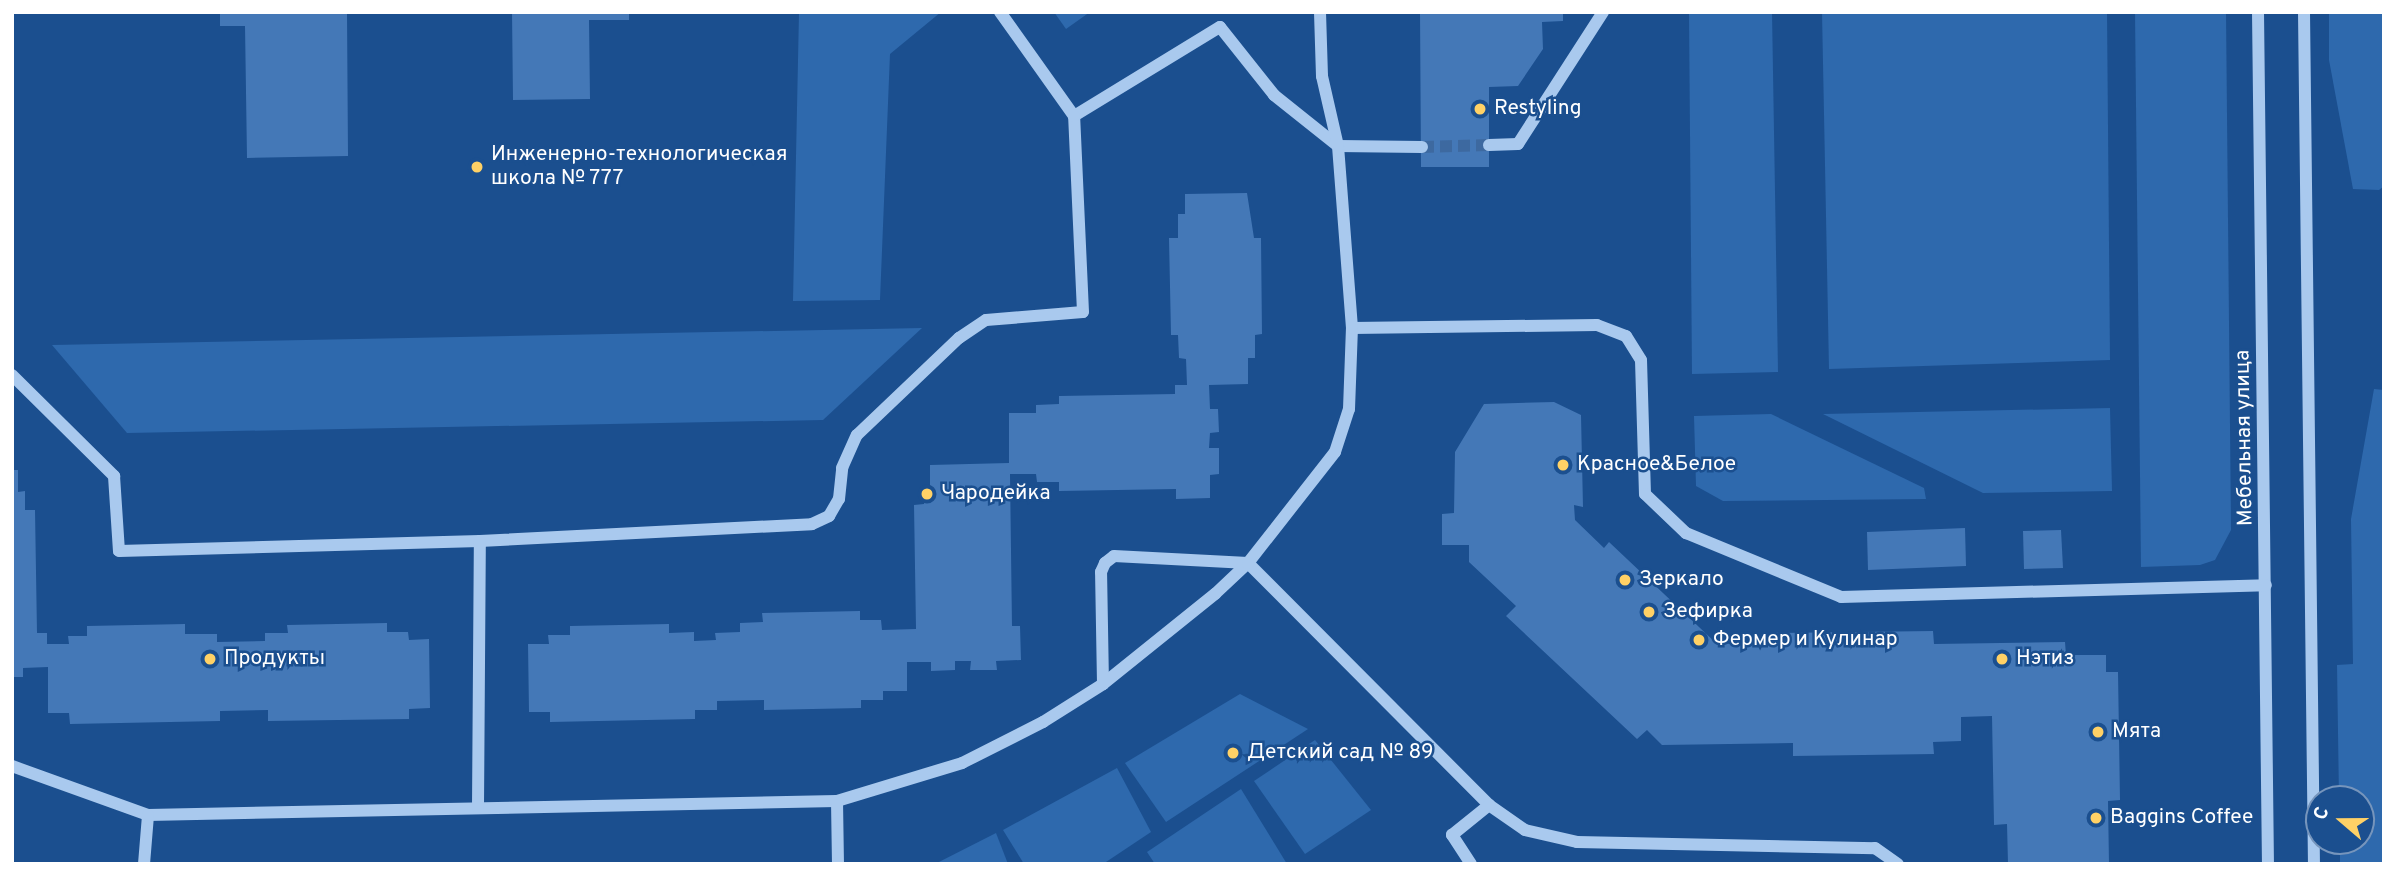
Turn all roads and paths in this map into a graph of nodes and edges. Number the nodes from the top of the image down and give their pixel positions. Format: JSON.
{"nodes":[{"id":1,"x":1000,"y":12,"type":"edge"},
{"id":2,"x":1320,"y":12,"type":"edge"},
{"id":3,"x":1603,"y":12,"type":"edge"},
{"id":4,"x":2258,"y":12,"type":"edge"},
{"id":5,"x":2304,"y":12,"type":"edge"},
{"id":6,"x":1074,"y":116,"type":"junction"},
{"id":7,"x":1489,"y":145,"type":"tunnel mouth"},
{"id":8,"x":1338,"y":146,"type":"junction"},
{"id":9,"x":1422,"y":147,"type":"tunnel mouth"},
{"id":10,"x":1352,"y":328,"type":"junction"},
{"id":11,"x":12,"y":375,"type":"edge"},
{"id":12,"x":480,"y":541,"type":"junction"},
{"id":13,"x":1248,"y":563,"type":"junction"},
{"id":14,"x":2266,"y":585,"type":"junction"},
{"id":15,"x":1103,"y":684,"type":"junction"},
{"id":16,"x":12,"y":766,"type":"edge"},
{"id":17,"x":837,"y":801,"type":"junction"},
{"id":18,"x":1489,"y":805,"type":"junction"},
{"id":19,"x":478,"y":807,"type":"junction"},
{"id":20,"x":148,"y":815,"type":"junction"},
{"id":21,"x":144,"y":864,"type":"edge"},
{"id":22,"x":838,"y":864,"type":"edge"},
{"id":23,"x":1471,"y":864,"type":"edge"},
{"id":24,"x":1898,"y":864,"type":"edge"},
{"id":25,"x":2268,"y":864,"type":"edge"},
{"id":26,"x":2315,"y":864,"type":"edge"}],
"edges":[{"from":1,"to":6,"type":"street"},
{"from":2,"to":8,"type":"street"},
{"from":3,"to":7,"type":"street"},
{"from":4,"to":14,"type":"street","name":"Мебельная улица"},
{"from":5,"to":26,"type":"street"},
{"from":6,"to":8,"type":"street"},
{"from":6,"to":12,"type":"street"},
{"from":8,"to":9,"type":"street"},
{"from":8,"to":10,"type":"street"},
{"from":10,"to":13,"type":"street"},
{"from":10,"to":14,"type":"street"},
{"from":11,"to":12,"type":"street"},
{"from":12,"to":19,"type":"street"},
{"from":13,"to":15,"type":"street"},
{"from":13,"to":15,"type":"street"},
{"from":13,"to":18,"type":"street"},
{"from":14,"to":25,"type":"street","name":"Мебельная улица"},
{"from":15,"to":17,"type":"street"},
{"from":16,"to":20,"type":"street"},
{"from":17,"to":19,"type":"street"},
{"from":17,"to":22,"type":"street"},
{"from":18,"to":23,"type":"street"},
{"from":18,"to":24,"type":"street"},
{"from":19,"to":20,"type":"street"},
{"from":20,"to":21,"type":"street"}]}
